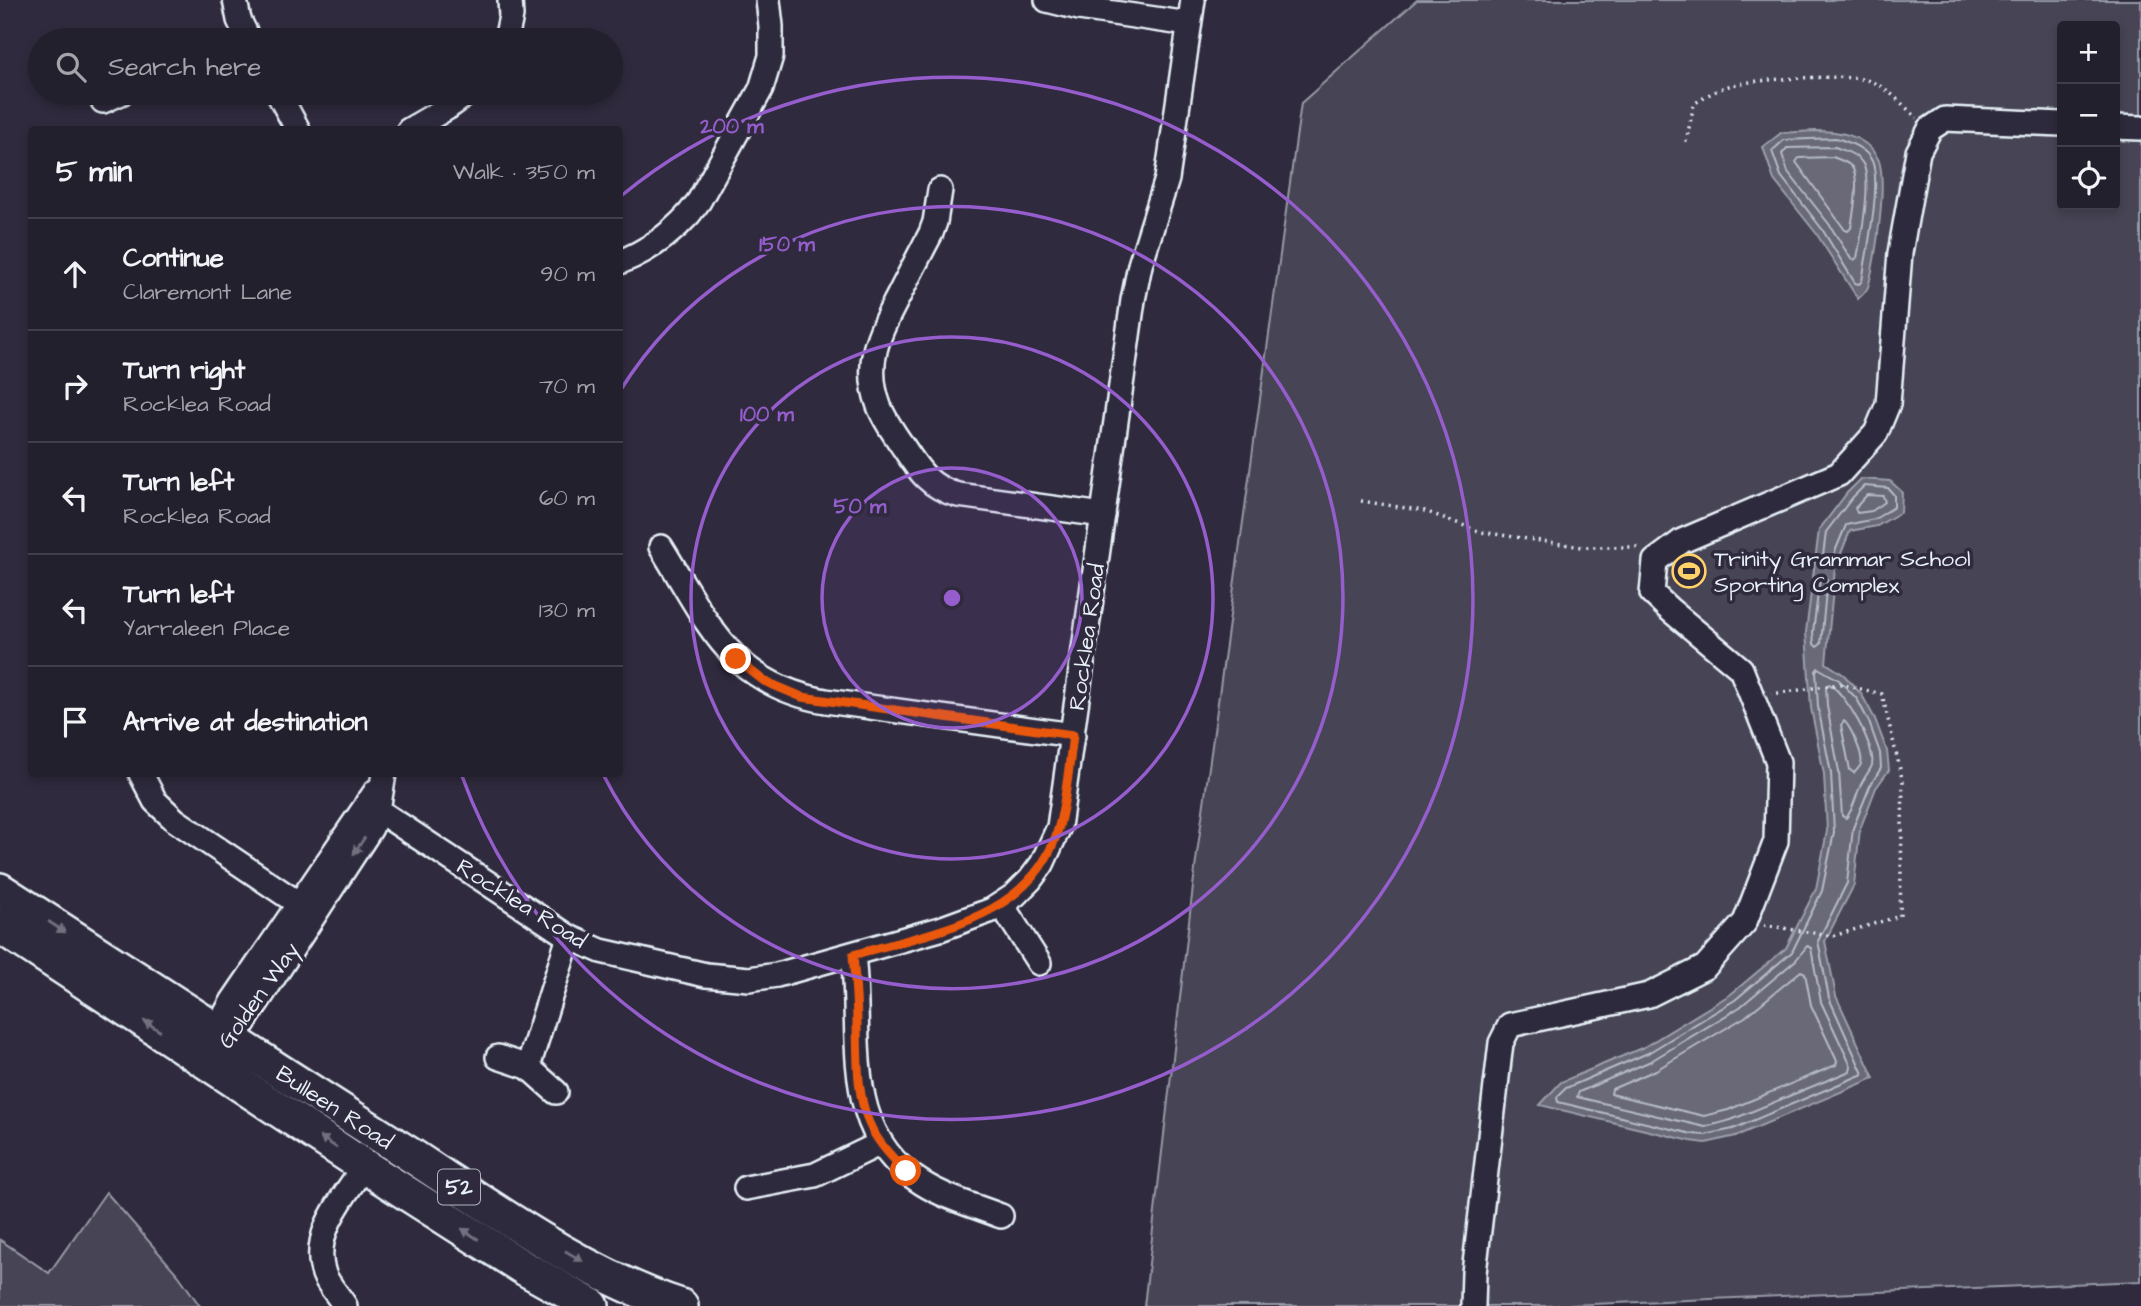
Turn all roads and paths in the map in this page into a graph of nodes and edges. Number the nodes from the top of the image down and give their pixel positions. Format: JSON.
{"nodes":[{"id":1,"x":234,"y":0,"type":"edge"},
{"id":2,"x":510,"y":0,"type":"edge"},
{"id":3,"x":768,"y":0,"type":"edge"},
{"id":4,"x":1047,"y":0,"type":"edge"},
{"id":5,"x":1193,"y":0,"type":"edge"},
{"id":6,"x":1189,"y":24,"type":"junction"},
{"id":7,"x":243,"y":28,"type":"edge"},
{"id":8,"x":509,"y":28,"type":"edge"},
{"id":9,"x":284,"y":105,"type":"edge"},
{"id":10,"x":451,"y":105,"type":"edge"},
{"id":11,"x":2057,"y":124,"type":"edge"},
{"id":12,"x":296,"y":126,"type":"edge"},
{"id":13,"x":416,"y":126,"type":"edge"},
{"id":14,"x":2120,"y":127,"type":"edge"},
{"id":15,"x":2141,"y":128,"type":"edge"},
{"id":16,"x":1930,"y":129,"type":"junction"},
{"id":17,"x":1686,"y":142,"type":"dead end"},
{"id":18,"x":940,"y":190,"type":"dead end"},
{"id":19,"x":623,"y":261,"type":"edge"},
{"id":20,"x":1361,"y":500,"type":"dead end"},
{"id":21,"x":1103,"y":515,"type":"junction"},
{"id":22,"x":661,"y":547,"type":"dead end"},
{"id":23,"x":1668,"y":551,"type":"junction"},
{"id":24,"x":1752,"y":698,"type":"junction"},
{"id":25,"x":1073,"y":735,"type":"junction"},
{"id":26,"x":142,"y":777,"type":"edge"},
{"id":27,"x":383,"y":778,"type":"edge"},
{"id":28,"x":373,"y":806,"type":"junction"},
{"id":29,"x":0,"y":890,"type":"edge"},
{"id":30,"x":1002,"y":905,"type":"junction"},
{"id":31,"x":306,"y":908,"type":"junction"},
{"id":32,"x":0,"y":926,"type":"edge"},
{"id":33,"x":1789,"y":929,"type":"dead end"},
{"id":34,"x":569,"y":937,"type":"junction"},
{"id":35,"x":853,"y":955,"type":"junction"},
{"id":36,"x":1040,"y":963,"type":"dead end"},
{"id":37,"x":219,"y":1045,"type":"junction"},
{"id":38,"x":498,"y":1058,"type":"dead end"},
{"id":39,"x":528,"y":1067,"type":"junction"},
{"id":40,"x":556,"y":1092,"type":"dead end"},
{"id":41,"x":881,"y":1143,"type":"junction"},
{"id":42,"x":364,"y":1166,"type":"junction"},
{"id":43,"x":746,"y":1188,"type":"dead end"},
{"id":44,"x":1001,"y":1216,"type":"dead end"},
{"id":45,"x":515,"y":1223,"type":"junction"},
{"id":46,"x":501,"y":1254,"type":"junction"},
{"id":47,"x":345,"y":1306,"type":"edge"},
{"id":48,"x":592,"y":1306,"type":"edge"},
{"id":49,"x":681,"y":1306,"type":"edge"},
{"id":50,"x":1473,"y":1306,"type":"edge"}],
"edges":[{"from":1,"to":7,"type":"street"},
{"from":2,"to":8,"type":"street"},
{"from":3,"to":19,"type":"street"},
{"from":4,"to":6,"type":"street"},
{"from":5,"to":6,"type":"street","name":"Rocklea Road"},
{"from":6,"to":21,"type":"street","name":"Rocklea Road"},
{"from":9,"to":12,"type":"street"},
{"from":10,"to":13,"type":"street"},
{"from":11,"to":16,"type":"street"},
{"from":14,"to":15,"type":"street"},
{"from":16,"to":17,"type":"path"},
{"from":16,"to":23,"type":"street"},
{"from":18,"to":21,"type":"street"},
{"from":20,"to":23,"type":"path"},
{"from":21,"to":25,"type":"street","name":"Rocklea Road"},
{"from":22,"to":25,"type":"street"},
{"from":23,"to":24,"type":"street"},
{"from":24,"to":33,"type":"path"},
{"from":24,"to":50,"type":"street"},
{"from":25,"to":30,"type":"street","name":"Rocklea Road"},
{"from":26,"to":31,"type":"street"},
{"from":27,"to":28,"type":"street","name":"Golden Way"},
{"from":28,"to":31,"type":"street","name":"Golden Way"},
{"from":28,"to":34,"type":"street","name":"Rocklea Road"},
{"from":29,"to":37,"type":"highway","name":"Bulleen Road","number":"52","one_way":true},
{"from":30,"to":35,"type":"street","name":"Rocklea Road"},
{"from":30,"to":36,"type":"street"},
{"from":31,"to":37,"type":"street","name":"Golden Way"},
{"from":37,"to":32,"type":"highway","name":"Bulleen Road","number":"52","one_way":true},
{"from":34,"to":35,"type":"street","name":"Rocklea Road"},
{"from":34,"to":39,"type":"street"},
{"from":35,"to":41,"type":"street"},
{"from":42,"to":37,"type":"highway","name":"Bulleen Road","number":"52","one_way":true},
{"from":37,"to":45,"type":"highway","name":"Bulleen Road","number":"52"},
{"from":38,"to":39,"type":"street"},
{"from":39,"to":40,"type":"street"},
{"from":41,"to":43,"type":"street"},
{"from":41,"to":44,"type":"street"},
{"from":46,"to":42,"type":"highway","name":"Bulleen Road","number":"52","one_way":true},
{"from":42,"to":47,"type":"street"},
{"from":45,"to":46,"type":"highway"},
{"from":45,"to":49,"type":"highway","name":"Bulleen Road","number":"52","one_way":true},
{"from":46,"to":48,"type":"highway","name":"Bulleen Road","number":"52"}]}
